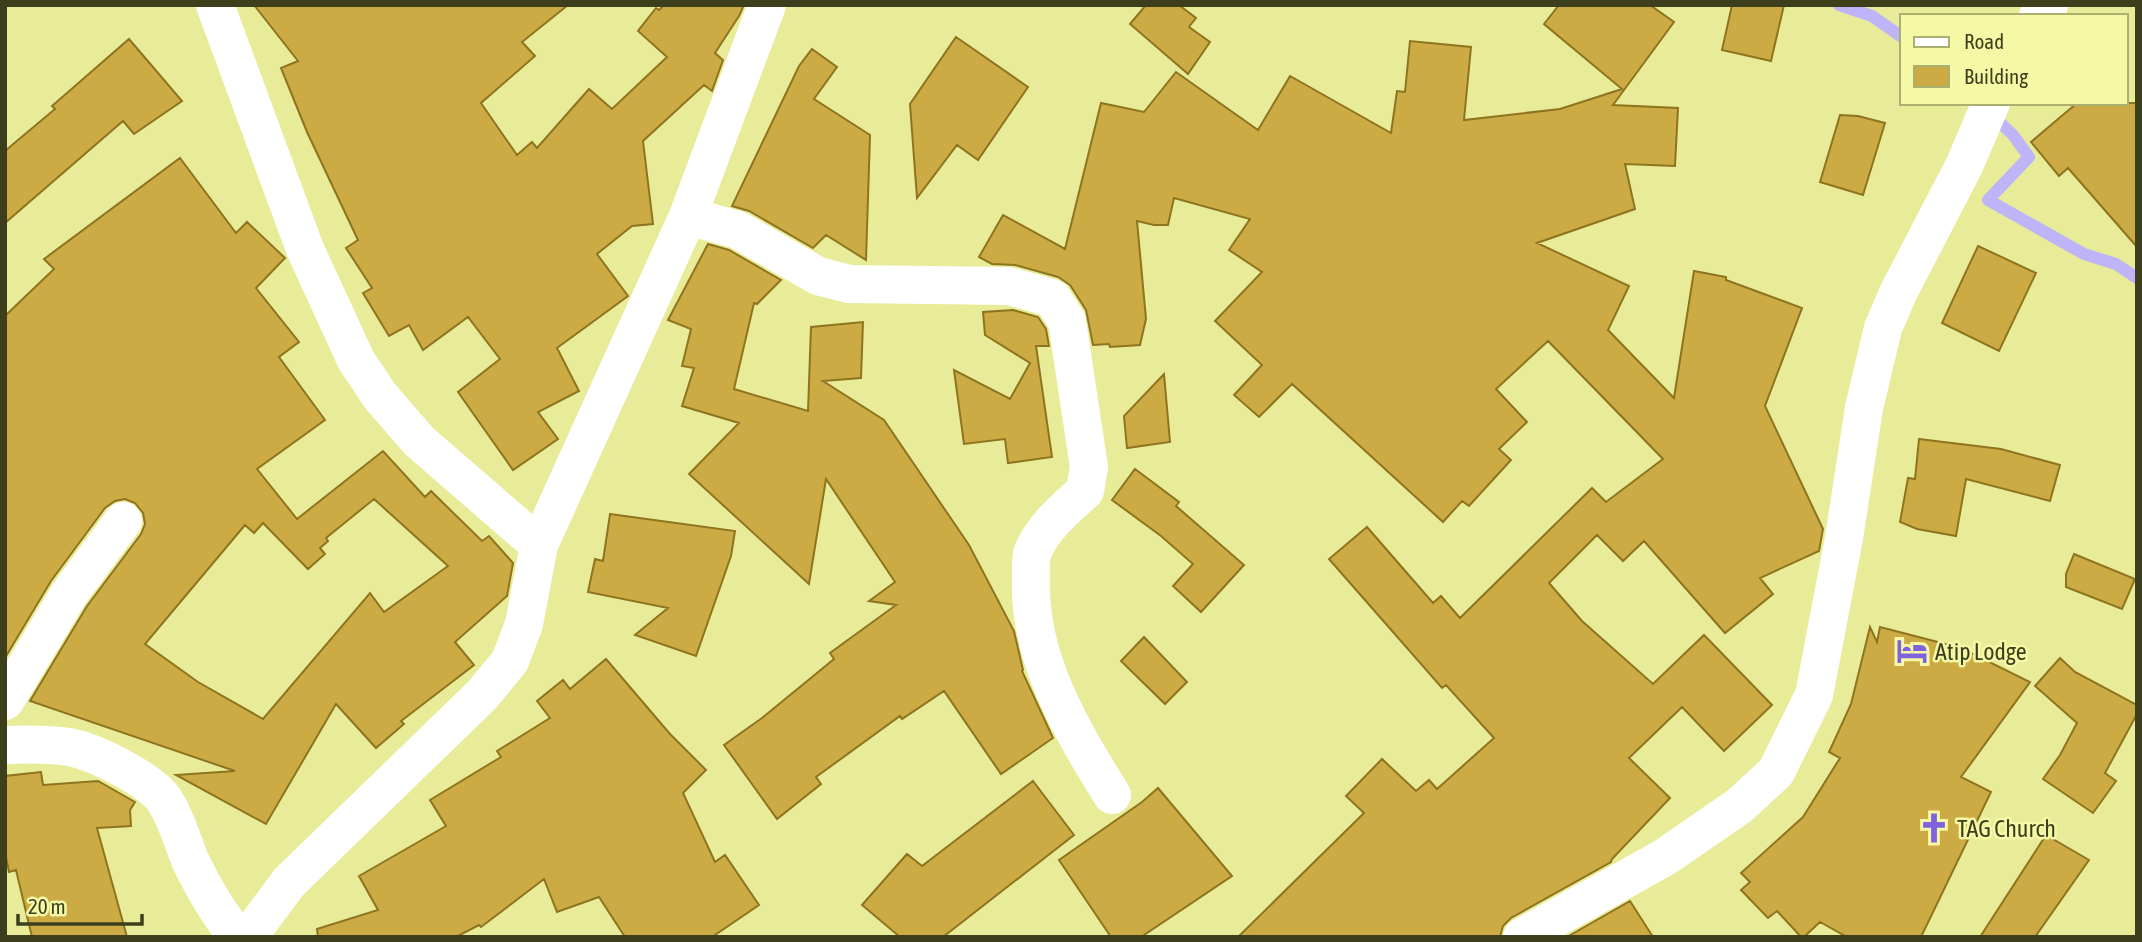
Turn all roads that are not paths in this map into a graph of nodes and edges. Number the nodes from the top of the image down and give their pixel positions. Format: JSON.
{"nodes":[{"id":1,"x":215,"y":5,"type":"edge"},
{"id":2,"x":767,"y":5,"type":"edge"},
{"id":3,"x":1990,"y":105,"type":"edge"},
{"id":4,"x":688,"y":216,"type":"junction"},
{"id":5,"x":122,"y":521,"type":"dead end"},
{"id":6,"x":539,"y":545,"type":"junction"},
{"id":7,"x":5,"y":701,"type":"edge"},
{"id":8,"x":5,"y":745,"type":"edge"},
{"id":9,"x":1112,"y":795,"type":"dead end"},
{"id":10,"x":238,"y":937,"type":"edge"},
{"id":11,"x":248,"y":937,"type":"edge"},
{"id":12,"x":1522,"y":937,"type":"edge"}],
"edges":[{"from":1,"to":6,"type":"street"},
{"from":2,"to":4,"type":"street"},
{"from":3,"to":12,"type":"street"},
{"from":4,"to":6,"type":"street"},
{"from":4,"to":9,"type":"street"},
{"from":5,"to":7,"type":"street"},
{"from":6,"to":11,"type":"street"},
{"from":8,"to":10,"type":"street"}]}
